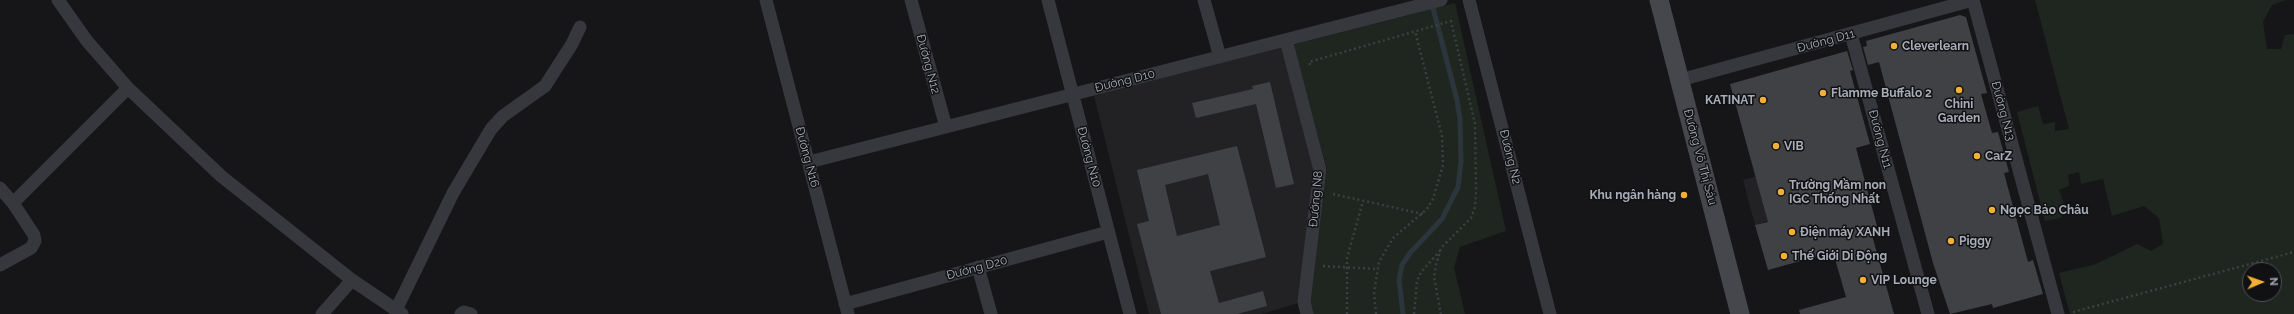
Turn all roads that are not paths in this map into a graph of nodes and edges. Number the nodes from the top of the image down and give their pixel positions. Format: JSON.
{"nodes":[{"id":1,"x":58,"y":0,"type":"edge"},
{"id":2,"x":766,"y":0,"type":"edge"},
{"id":3,"x":911,"y":0,"type":"edge"},
{"id":4,"x":1048,"y":0,"type":"edge"},
{"id":5,"x":1204,"y":0,"type":"edge"},
{"id":6,"x":1441,"y":0,"type":"edge"},
{"id":7,"x":1469,"y":0,"type":"edge"},
{"id":8,"x":1659,"y":0,"type":"edge"},
{"id":9,"x":1973,"y":0,"type":"edge"},
{"id":10,"x":580,"y":27,"type":"dead end"},
{"id":11,"x":1851,"y":34,"type":"junction"},
{"id":12,"x":1286,"y":40,"type":"junction"},
{"id":13,"x":1220,"y":57,"type":"junction"},
{"id":14,"x":1680,"y":80,"type":"junction"},
{"id":15,"x":128,"y":88,"type":"junction"},
{"id":16,"x":1073,"y":95,"type":"junction"},
{"id":17,"x":946,"y":127,"type":"junction"},
{"id":18,"x":808,"y":162,"type":"junction"},
{"id":19,"x":0,"y":188,"type":"edge"},
{"id":20,"x":13,"y":203,"type":"junction"},
{"id":21,"x":1108,"y":232,"type":"junction"},
{"id":22,"x":0,"y":265,"type":"edge"},
{"id":23,"x":978,"y":267,"type":"junction"},
{"id":24,"x":352,"y":280,"type":"junction"},
{"id":25,"x":846,"y":309,"type":"edge"},
{"id":26,"x":399,"y":312,"type":"edge"},
{"id":27,"x":322,"y":314,"type":"edge"},
{"id":28,"x":461,"y":314,"type":"edge"},
{"id":29,"x":471,"y":314,"type":"edge"},
{"id":30,"x":991,"y":314,"type":"edge"},
{"id":31,"x":1130,"y":314,"type":"edge"},
{"id":32,"x":1307,"y":314,"type":"edge"},
{"id":33,"x":1550,"y":314,"type":"edge"},
{"id":34,"x":1740,"y":314,"type":"edge"},
{"id":35,"x":1928,"y":314,"type":"edge"},
{"id":36,"x":2058,"y":314,"type":"edge"}],
"edges":[{"from":1,"to":15,"type":"street"},
{"from":2,"to":18,"type":"street","name":"Đường N16"},
{"from":3,"to":17,"type":"street","name":"Đường N12"},
{"from":4,"to":16,"type":"street","name":"Đường N10"},
{"from":5,"to":13,"type":"street"},
{"from":6,"to":12,"type":"street","name":"Đường D10"},
{"from":7,"to":33,"type":"street","name":"Đường N2"},
{"from":8,"to":14,"type":"main road","name":"Đường Võ Thị Sáu"},
{"from":9,"to":11,"type":"street","name":"Đường D11"},
{"from":9,"to":36,"type":"street","name":"Đường N13"},
{"from":10,"to":26,"type":"street"},
{"from":11,"to":14,"type":"street","name":"Đường D11"},
{"from":11,"to":35,"type":"street","name":"Đường N11"},
{"from":12,"to":13,"type":"street","name":"Đường D10"},
{"from":12,"to":32,"type":"street","name":"Đường N8"},
{"from":13,"to":16,"type":"street","name":"Đường D10"},
{"from":14,"to":34,"type":"main road","name":"Đường Võ Thị Sáu"},
{"from":15,"to":20,"type":"street"},
{"from":15,"to":24,"type":"street"},
{"from":16,"to":17,"type":"street","name":"Đường D10"},
{"from":16,"to":21,"type":"street","name":"Đường N10"},
{"from":17,"to":18,"type":"street","name":"Đường D10"},
{"from":18,"to":25,"type":"street","name":"Đường N16"},
{"from":19,"to":20,"type":"street"},
{"from":20,"to":22,"type":"street"},
{"from":21,"to":23,"type":"street","name":"Đường D20"},
{"from":21,"to":31,"type":"street","name":"Đường N10"},
{"from":23,"to":25,"type":"street","name":"Đường D20"},
{"from":23,"to":30,"type":"street"},
{"from":24,"to":26,"type":"street"},
{"from":24,"to":27,"type":"street"},
{"from":28,"to":29,"type":"street"}]}
